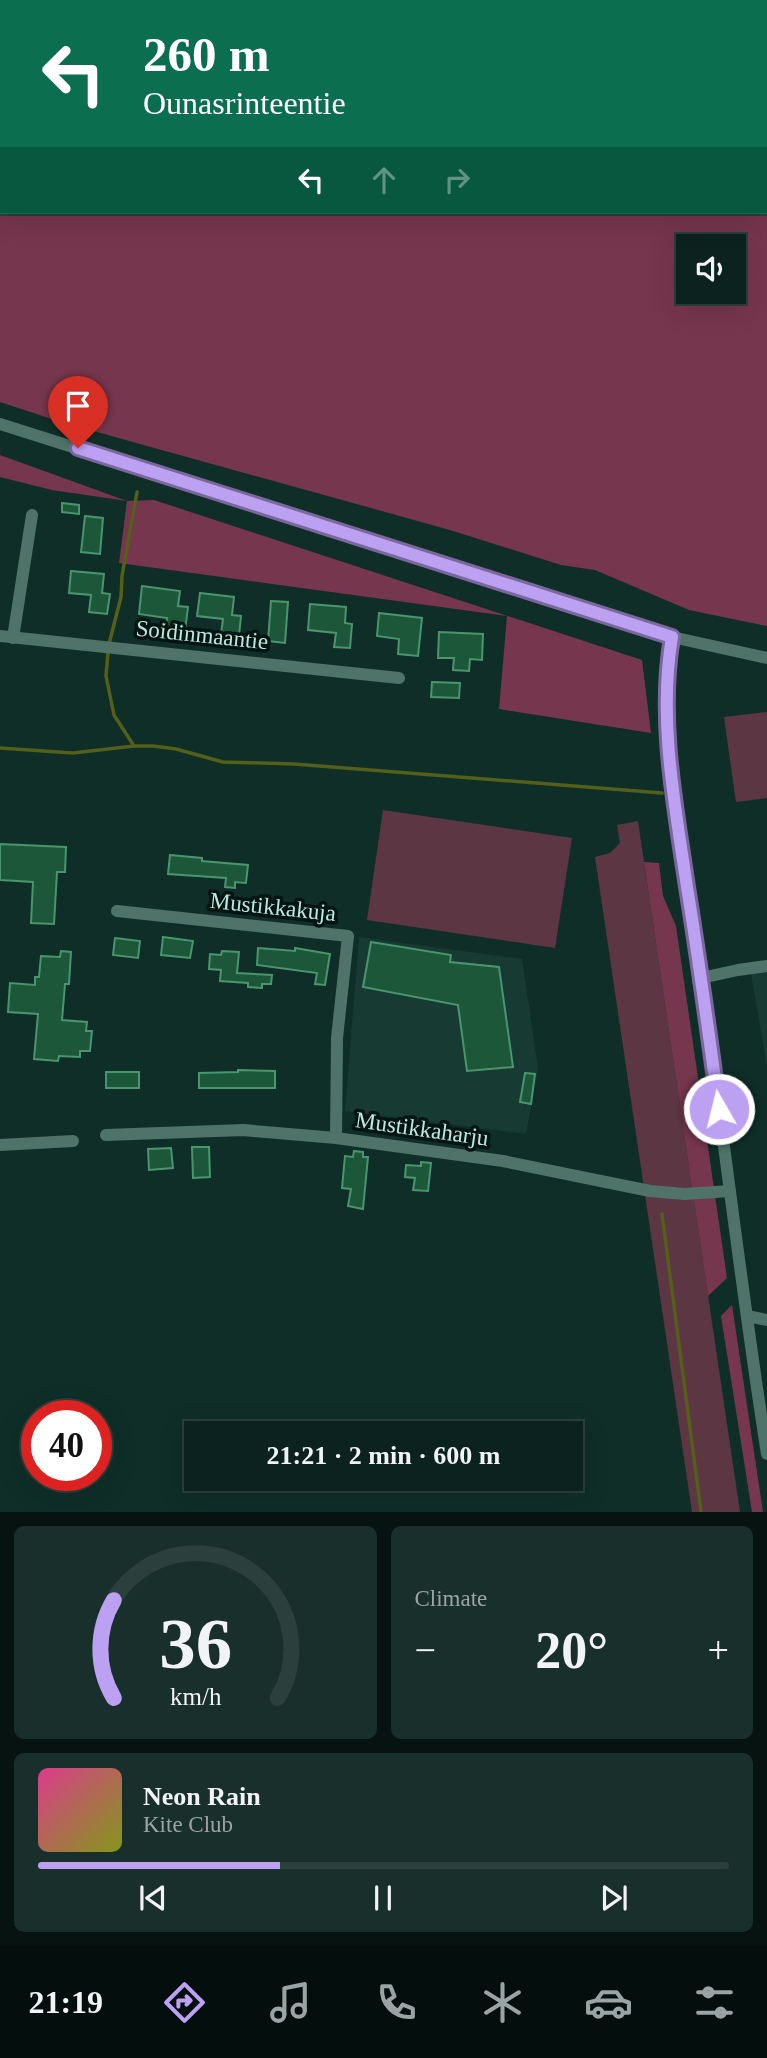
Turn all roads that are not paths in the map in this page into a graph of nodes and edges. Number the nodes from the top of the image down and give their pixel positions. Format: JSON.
{"nodes":[{"id":1,"x":0,"y":424,"type":"edge"},
{"id":2,"x":32,"y":515,"type":"dead end"},
{"id":3,"x":7,"y":637,"type":"edge"},
{"id":4,"x":672,"y":637,"type":"junction"},
{"id":5,"x":767,"y":658,"type":"edge"},
{"id":6,"x":399,"y":678,"type":"dead end"},
{"id":7,"x":117,"y":911,"type":"dead end"},
{"id":8,"x":767,"y":966,"type":"edge"},
{"id":9,"x":701,"y":978,"type":"junction"},
{"id":10,"x":106,"y":1135,"type":"dead end"},
{"id":11,"x":336,"y":1138,"type":"junction"},
{"id":12,"x":73,"y":1141,"type":"dead end"},
{"id":13,"x":0,"y":1145,"type":"edge"},
{"id":14,"x":730,"y":1191,"type":"junction"},
{"id":15,"x":747,"y":1316,"type":"junction"},
{"id":16,"x":767,"y":1320,"type":"edge"},
{"id":17,"x":767,"y":1454,"type":"edge"}],
"edges":[{"from":1,"to":4,"type":"street"},
{"from":2,"to":3,"type":"street"},
{"from":3,"to":6,"type":"street","name":"Soidinmaantie"},
{"from":4,"to":5,"type":"street"},
{"from":4,"to":9,"type":"street"},
{"from":7,"to":11,"type":"street","name":"Mustikkakuja"},
{"from":8,"to":9,"type":"street"},
{"from":9,"to":14,"type":"street"},
{"from":10,"to":11,"type":"street","name":"Mustikkaharju"},
{"from":11,"to":14,"type":"street","name":"Mustikkaharju"},
{"from":12,"to":13,"type":"street"},
{"from":14,"to":15,"type":"street"},
{"from":15,"to":16,"type":"street"},
{"from":15,"to":17,"type":"street"}]}
